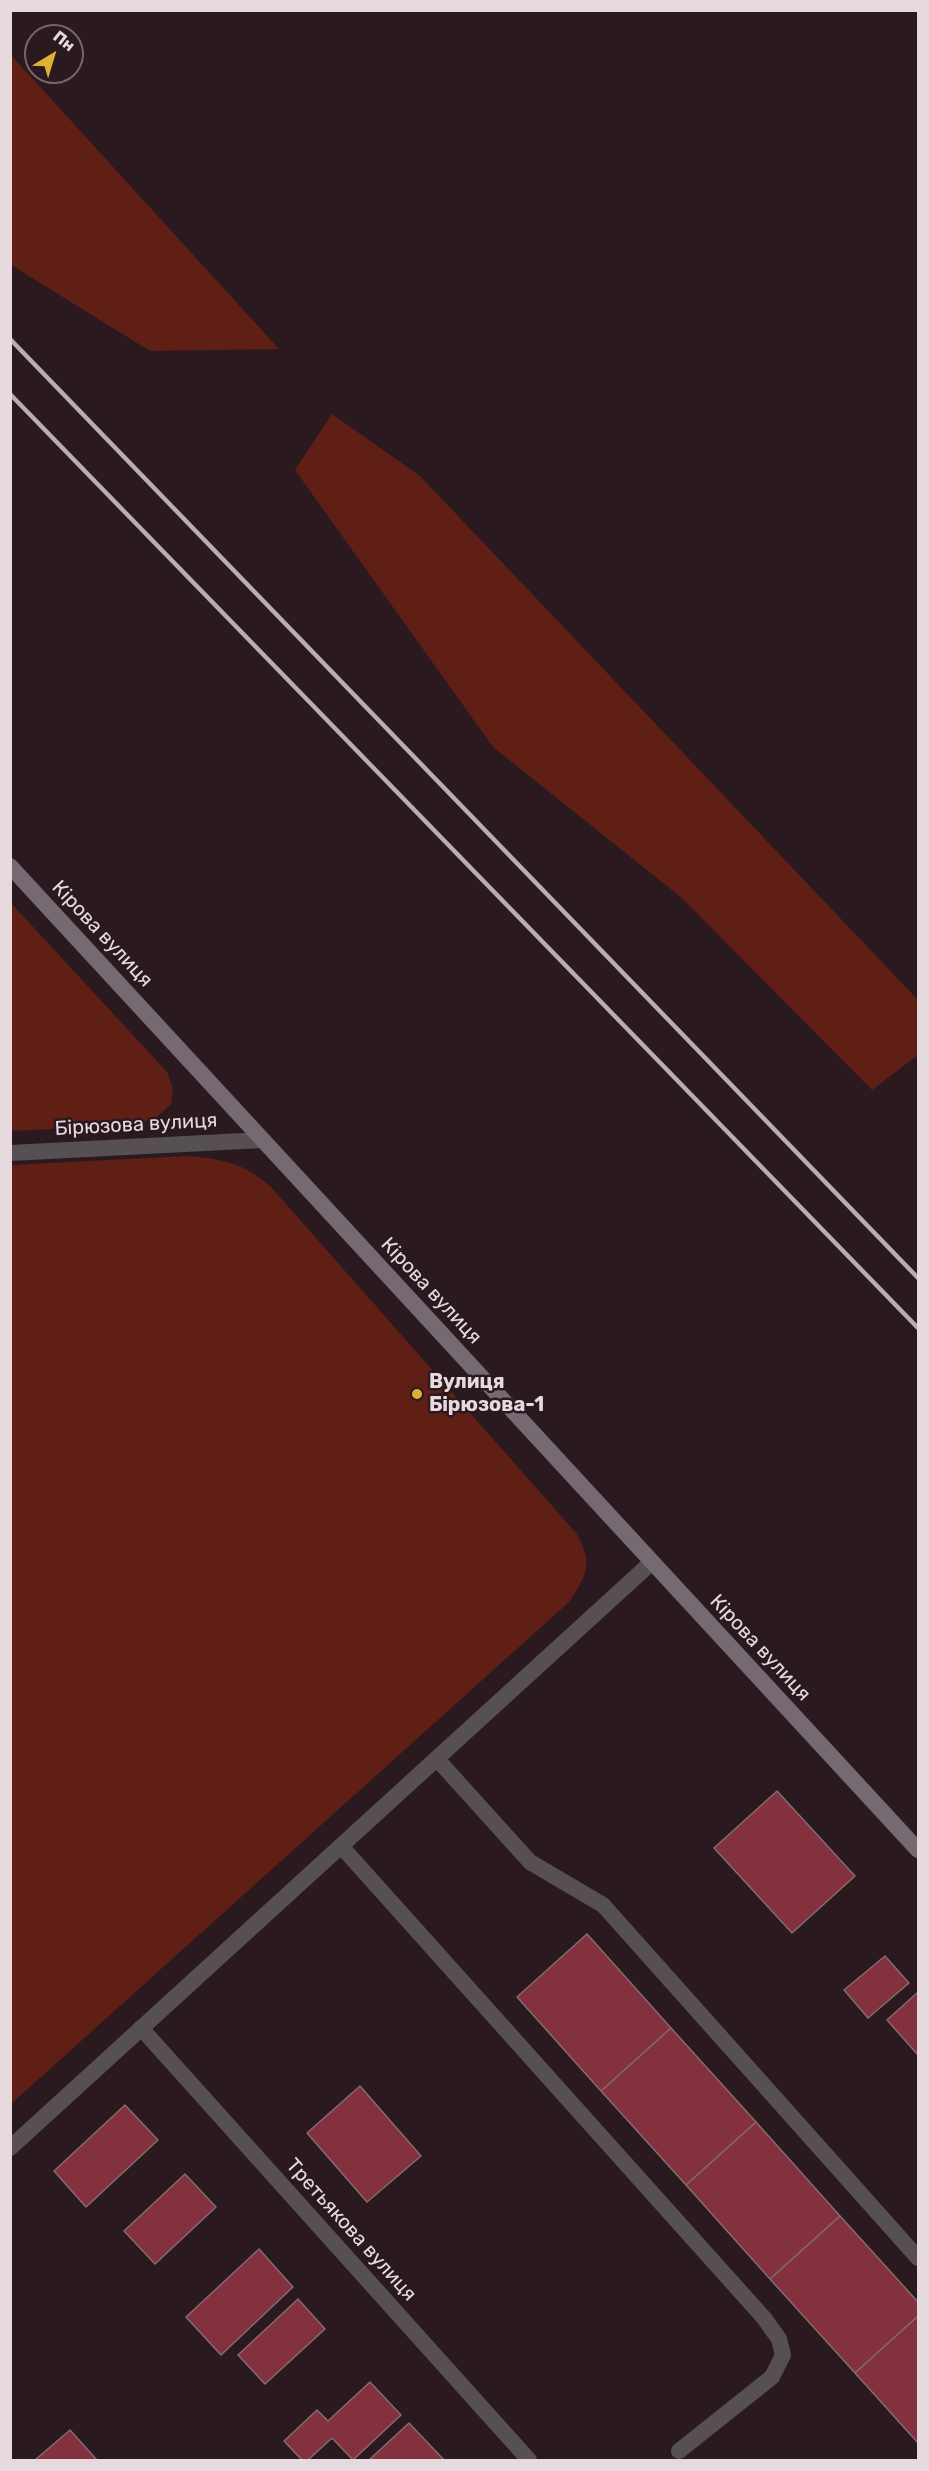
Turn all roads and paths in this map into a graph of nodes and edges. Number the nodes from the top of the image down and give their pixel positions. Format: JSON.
{"nodes":[{"id":1,"x":10,"y":866,"type":"edge"},
{"id":2,"x":263,"y":1140,"type":"junction"},
{"id":3,"x":10,"y":1153,"type":"edge"},
{"id":4,"x":652,"y":1562,"type":"junction"},
{"id":5,"x":437,"y":1759,"type":"junction"},
{"id":6,"x":341,"y":1846,"type":"junction"},
{"id":7,"x":918,"y":1850,"type":"edge"},
{"id":8,"x":141,"y":2028,"type":"junction"},
{"id":9,"x":10,"y":2148,"type":"edge"},
{"id":10,"x":918,"y":2258,"type":"edge"},
{"id":11,"x":679,"y":2451,"type":"dead end"},
{"id":12,"x":529,"y":2460,"type":"edge"}],
"edges":[{"from":1,"to":2,"type":"main road","name":"Кірова вулиця"},
{"from":2,"to":3,"type":"street","name":"Бірюзова вулиця"},
{"from":2,"to":4,"type":"main road","name":"Кірова вулиця"},
{"from":4,"to":5,"type":"street"},
{"from":4,"to":7,"type":"main road","name":"Кірова вулиця"},
{"from":5,"to":6,"type":"street"},
{"from":5,"to":10,"type":"street"},
{"from":6,"to":8,"type":"street"},
{"from":6,"to":11,"type":"street"},
{"from":8,"to":9,"type":"street"},
{"from":8,"to":12,"type":"street","name":"Третьякова вулиця"}]}
